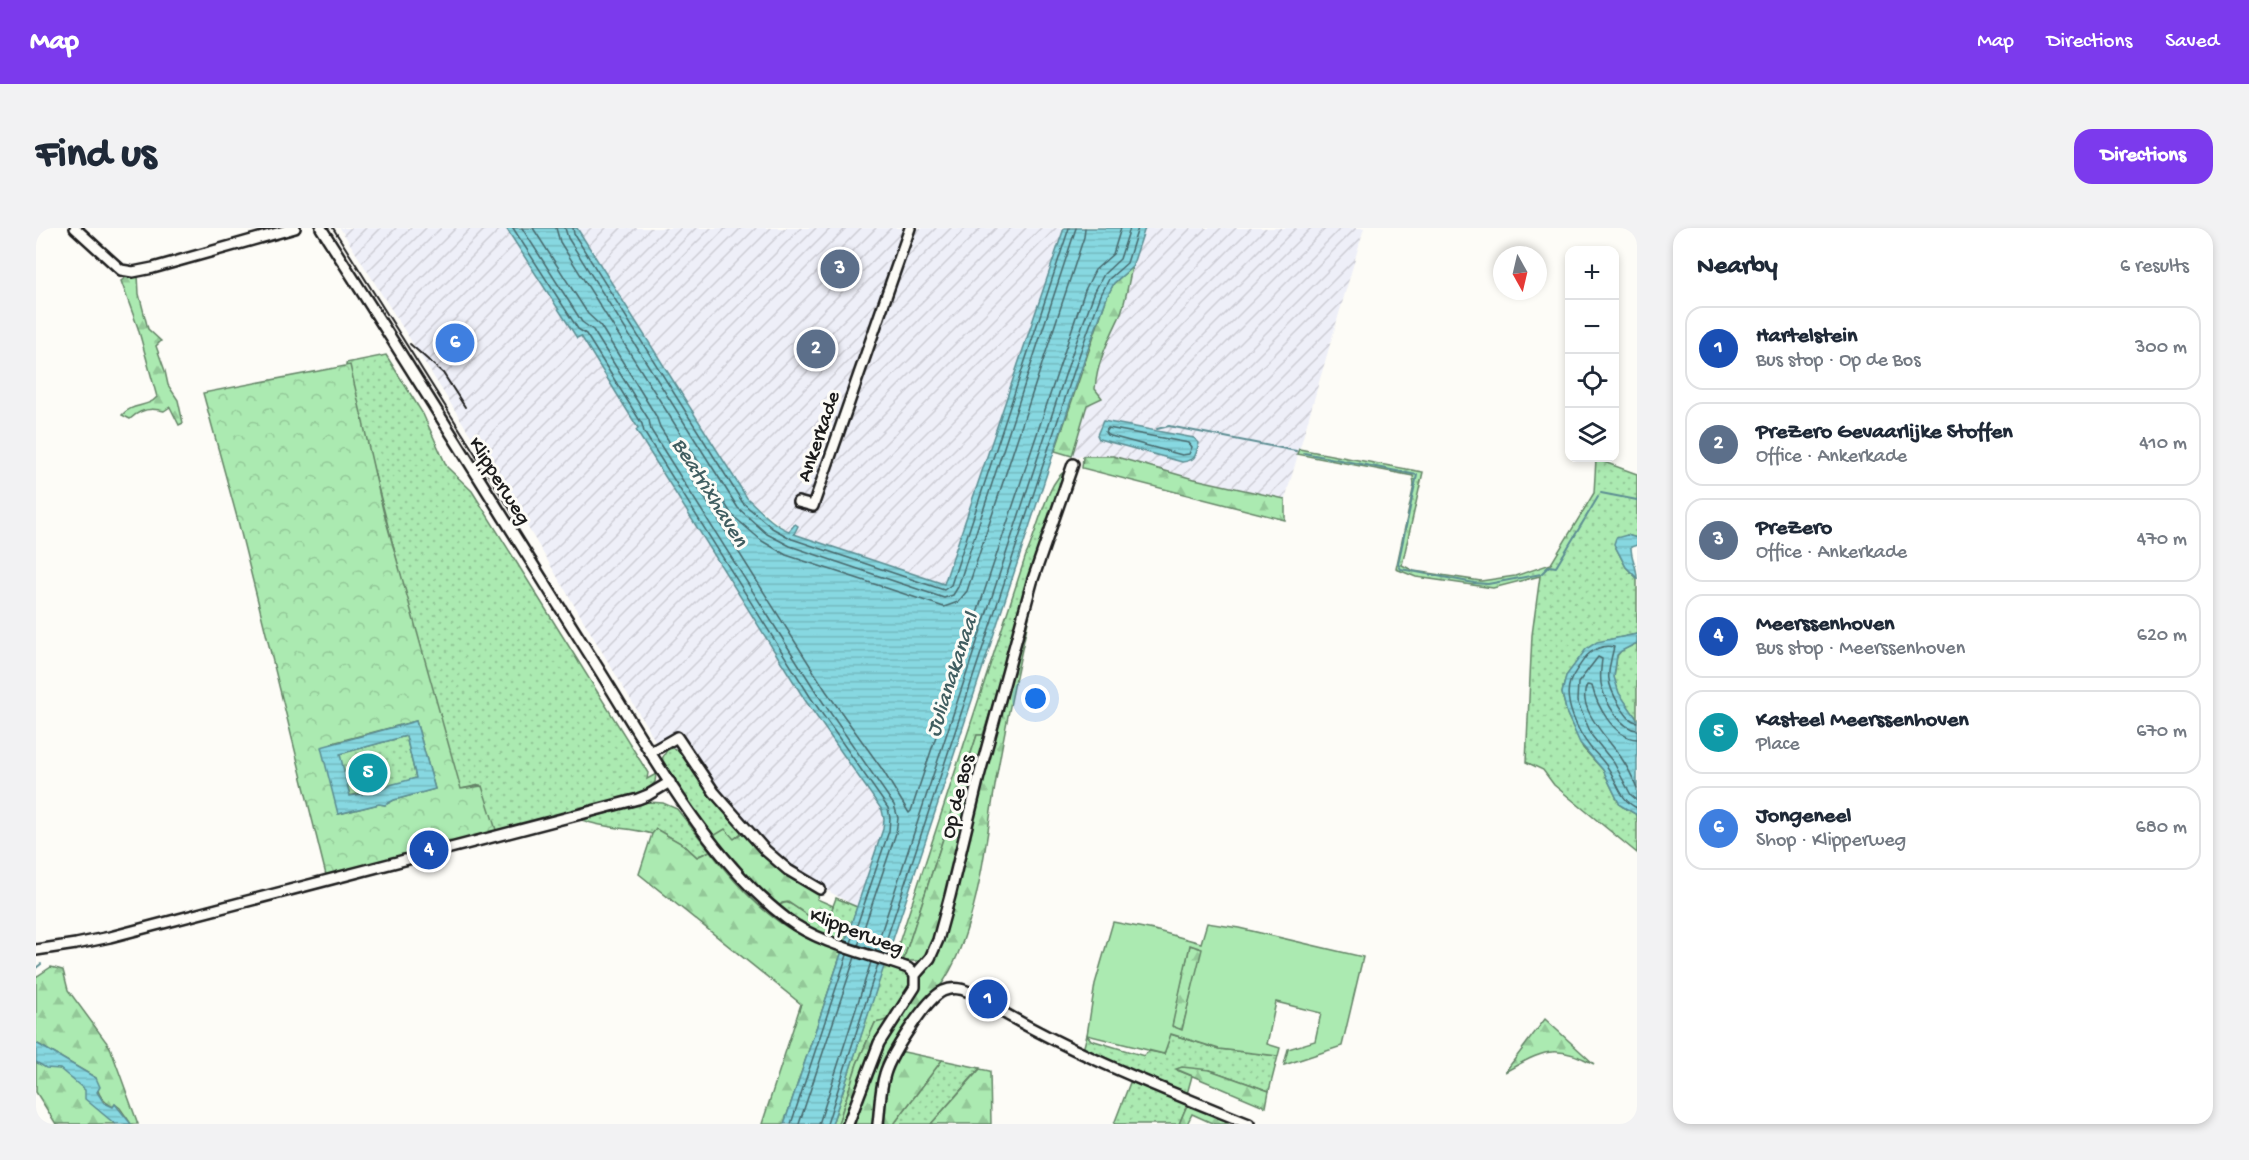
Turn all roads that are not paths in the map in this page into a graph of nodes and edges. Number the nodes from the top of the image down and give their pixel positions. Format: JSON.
{"nodes":[{"id":1,"x":75,"y":228,"type":"edge"},
{"id":2,"x":295,"y":228,"type":"edge"},
{"id":3,"x":321,"y":228,"type":"edge"},
{"id":4,"x":910,"y":228,"type":"edge"},
{"id":5,"x":1073,"y":464,"type":"dead end"},
{"id":6,"x":798,"y":502,"type":"dead end"},
{"id":7,"x":651,"y":752,"type":"junction"},
{"id":8,"x":670,"y":782,"type":"junction"},
{"id":9,"x":820,"y":889,"type":"dead end"},
{"id":10,"x":36,"y":950,"type":"edge"},
{"id":11,"x":915,"y":975,"type":"junction"},
{"id":12,"x":848,"y":1124,"type":"edge"},
{"id":13,"x":878,"y":1124,"type":"edge"},
{"id":14,"x":1249,"y":1124,"type":"edge"}],
"edges":[{"from":1,"to":2,"type":"street"},
{"from":3,"to":7,"type":"street","name":"Klipperweg"},
{"from":4,"to":6,"type":"street","name":"Ankerkade"},
{"from":5,"to":11,"type":"street","name":"Op de Bos"},
{"from":7,"to":8,"type":"street","name":"Klipperweg"},
{"from":7,"to":9,"type":"street","name":"Klipperweg"},
{"from":8,"to":10,"type":"street"},
{"from":8,"to":11,"type":"street","name":"Klipperweg"},
{"from":11,"to":12,"type":"street","name":"Op de Bos"},
{"from":13,"to":14,"type":"street"}]}
